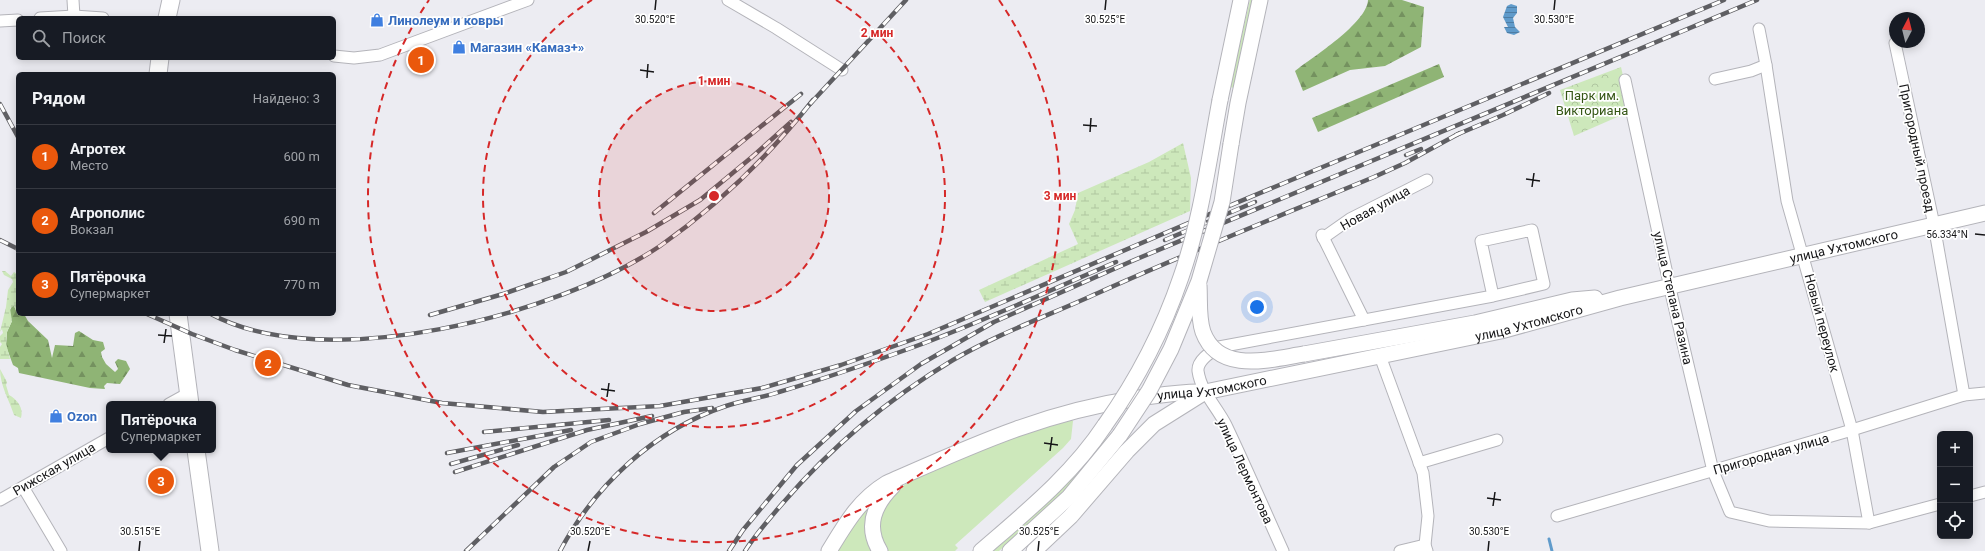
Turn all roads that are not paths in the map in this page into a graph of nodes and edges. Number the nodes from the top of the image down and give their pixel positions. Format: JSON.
{"nodes":[{"id":1,"x":74,"y":0,"type":"edge"},
{"id":2,"x":171,"y":0,"type":"edge"},
{"id":3,"x":528,"y":0,"type":"edge"},
{"id":4,"x":728,"y":0,"type":"edge"},
{"id":5,"x":1242,"y":0,"type":"edge"},
{"id":6,"x":1260,"y":0,"type":"edge"},
{"id":7,"x":74,"y":16,"type":"edge"},
{"id":8,"x":167,"y":16,"type":"edge"},
{"id":9,"x":16,"y":20,"type":"edge"},
{"id":10,"x":0,"y":21,"type":"edge"},
{"id":11,"x":1759,"y":29,"type":"dead end"},
{"id":12,"x":1896,"y":48,"type":"edge"},
{"id":13,"x":336,"y":56,"type":"edge"},
{"id":14,"x":160,"y":60,"type":"edge"},
{"id":15,"x":1766,"y":65,"type":"junction"},
{"id":16,"x":842,"y":70,"type":"dead end"},
{"id":17,"x":158,"y":72,"type":"edge"},
{"id":18,"x":1715,"y":79,"type":"dead end"},
{"id":19,"x":1625,"y":80,"type":"dead end"},
{"id":20,"x":1427,"y":180,"type":"dead end"},
{"id":21,"x":1985,"y":213,"type":"edge"},
{"id":22,"x":1934,"y":225,"type":"junction"},
{"id":23,"x":1803,"y":254,"type":"junction"},
{"id":24,"x":1199,"y":281,"type":"junction"},
{"id":25,"x":1670,"y":286,"type":"junction"},
{"id":26,"x":1493,"y":296,"type":"junction"},
{"id":27,"x":1620,"y":298,"type":"junction"},
{"id":28,"x":178,"y":316,"type":"edge"},
{"id":29,"x":1364,"y":320,"type":"junction"},
{"id":30,"x":1380,"y":356,"type":"junction"},
{"id":31,"x":1205,"y":392,"type":"junction"},
{"id":32,"x":1985,"y":393,"type":"edge"},
{"id":33,"x":1964,"y":395,"type":"junction"},
{"id":34,"x":189,"y":398,"type":"edge"},
{"id":35,"x":179,"y":401,"type":"edge"},
{"id":36,"x":1852,"y":430,"type":"junction"},
{"id":37,"x":106,"y":440,"type":"edge"},
{"id":38,"x":1497,"y":440,"type":"dead end"},
{"id":39,"x":196,"y":453,"type":"edge"},
{"id":40,"x":1419,"y":463,"type":"junction"},
{"id":41,"x":1713,"y":471,"type":"junction"},
{"id":42,"x":908,"y":474,"type":"junction"},
{"id":43,"x":24,"y":487,"type":"junction"},
{"id":44,"x":1985,"y":492,"type":"edge"},
{"id":45,"x":1973,"y":495,"type":"edge"},
{"id":46,"x":0,"y":500,"type":"edge"},
{"id":47,"x":1937,"y":505,"type":"edge"},
{"id":48,"x":1557,"y":516,"type":"dead end"},
{"id":49,"x":1869,"y":523,"type":"junction"},
{"id":50,"x":1426,"y":548,"type":"edge"},
{"id":51,"x":61,"y":551,"type":"edge"},
{"id":52,"x":210,"y":551,"type":"edge"},
{"id":53,"x":829,"y":551,"type":"edge"},
{"id":54,"x":880,"y":551,"type":"edge"},
{"id":55,"x":981,"y":551,"type":"edge"},
{"id":56,"x":1010,"y":551,"type":"edge"},
{"id":57,"x":1034,"y":551,"type":"edge"},
{"id":58,"x":1283,"y":551,"type":"edge"},
{"id":59,"x":1400,"y":551,"type":"edge"}],
"edges":[{"from":1,"to":7,"type":"street"},
{"from":2,"to":8,"type":"main road"},
{"from":3,"to":13,"type":"street"},
{"from":4,"to":16,"type":"street"},
{"from":5,"to":55,"type":"main road","bridge":true},
{"from":6,"to":24,"type":"main road","bridge":true},
{"from":9,"to":10,"type":"street"},
{"from":11,"to":15,"type":"street","name":"Новый переулок"},
{"from":12,"to":22,"type":"street","name":"Пригородный проезд"},
{"from":14,"to":17,"type":"main road"},
{"from":15,"to":18,"type":"street"},
{"from":15,"to":23,"type":"street","name":"Новый переулок"},
{"from":19,"to":25,"type":"street","name":"улица Степана Разина"},
{"from":20,"to":29,"type":"street","name":"Новая улица"},
{"from":21,"to":22,"type":"main road","name":"улица Ухтомского"},
{"from":22,"to":23,"type":"main road","name":"улица Ухтомского"},
{"from":22,"to":33,"type":"street","name":"Пригородный проезд"},
{"from":23,"to":25,"type":"main road","name":"улица Ухтомского"},
{"from":23,"to":36,"type":"street","name":"Новый переулок"},
{"from":24,"to":27,"type":"main road","bridge":true},
{"from":24,"to":56,"type":"main road","bridge":true},
{"from":25,"to":27,"type":"main road","name":"улица Ухтомского"},
{"from":25,"to":41,"type":"street","name":"улица Степана Разина"},
{"from":26,"to":26,"type":"street"},
{"from":26,"to":29,"type":"street"},
{"from":27,"to":30,"type":"main road","name":"улица Ухтомского"},
{"from":28,"to":34,"type":"main road"},
{"from":29,"to":31,"type":"street","name":"улица Лермонтова"},
{"from":30,"to":31,"type":"main road","name":"улица Ухтомского"},
{"from":30,"to":40,"type":"street"},
{"from":31,"to":42,"type":"main road","name":"улица Ухтомского"},
{"from":31,"to":57,"type":"main road"},
{"from":31,"to":58,"type":"street","name":"улица Лермонтова"},
{"from":32,"to":33,"type":"street","name":"Пригородная улица"},
{"from":33,"to":36,"type":"street","name":"Пригородная улица"},
{"from":34,"to":35,"type":"street"},
{"from":36,"to":41,"type":"street","name":"Пригородная улица"},
{"from":36,"to":49,"type":"street","name":"Новый переулок"},
{"from":37,"to":43,"type":"street","name":"Рижская улица"},
{"from":38,"to":40,"type":"street"},
{"from":39,"to":52,"type":"main road"},
{"from":40,"to":50,"type":"street"},
{"from":41,"to":48,"type":"street","name":"Пригородная улица"},
{"from":41,"to":49,"type":"street","name":"улица Степана Разина"},
{"from":42,"to":53,"type":"main road"},
{"from":42,"to":54,"type":"main road"},
{"from":43,"to":46,"type":"street","name":"Рижская улица"},
{"from":43,"to":51,"type":"street"},
{"from":44,"to":45,"type":"street"},
{"from":47,"to":49,"type":"street"},
{"from":50,"to":59,"type":"street"}]}
